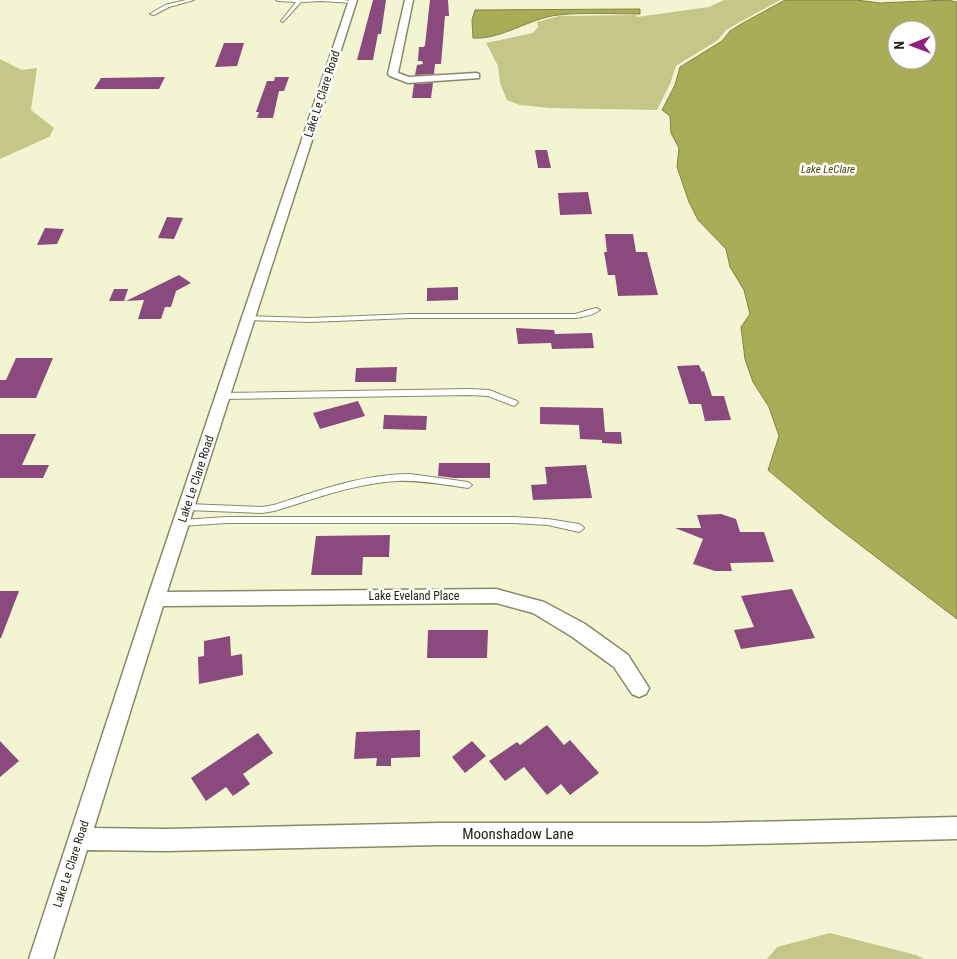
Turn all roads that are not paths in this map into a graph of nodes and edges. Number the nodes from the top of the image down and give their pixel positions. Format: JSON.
{"nodes":[{"id":1,"x":192,"y":0,"type":"edge"},
{"id":2,"x":278,"y":0,"type":"edge"},
{"id":3,"x":322,"y":0,"type":"edge"},
{"id":4,"x":409,"y":0,"type":"edge"},
{"id":5,"x":300,"y":1,"type":"edge"},
{"id":6,"x":353,"y":1,"type":"edge"},
{"id":7,"x":152,"y":14,"type":"dead end"},
{"id":8,"x":283,"y":21,"type":"dead end"},
{"id":9,"x":476,"y":76,"type":"dead end"},
{"id":10,"x":596,"y":310,"type":"dead end"},
{"id":11,"x":249,"y":318,"type":"junction"},
{"id":12,"x":224,"y":396,"type":"junction"},
{"id":13,"x":514,"y":404,"type":"dead end"},
{"id":14,"x":468,"y":485,"type":"dead end"},
{"id":15,"x":188,"y":507,"type":"junction"},
{"id":16,"x":182,"y":523,"type":"junction"},
{"id":17,"x":579,"y":528,"type":"dead end"},
{"id":18,"x":156,"y":598,"type":"junction"},
{"id":19,"x":639,"y":688,"type":"dead end"},
{"id":20,"x":957,"y":828,"type":"edge"},
{"id":21,"x":79,"y":839,"type":"junction"},
{"id":22,"x":41,"y":959,"type":"edge"}],
"edges":[{"from":1,"to":7,"type":"lane"},
{"from":2,"to":5,"type":"lane"},
{"from":3,"to":5,"type":"lane"},
{"from":3,"to":6,"type":"lane"},
{"from":4,"to":9,"type":"street"},
{"from":5,"to":8,"type":"lane"},
{"from":6,"to":11,"type":"street","name":"Lake Le Clare Road"},
{"from":10,"to":11,"type":"lane"},
{"from":11,"to":12,"type":"street","name":"Lake Le Clare Road"},
{"from":12,"to":13,"type":"lane"},
{"from":12,"to":15,"type":"street","name":"Lake Le Clare Road"},
{"from":14,"to":15,"type":"lane"},
{"from":15,"to":16,"type":"street","name":"Lake Le Clare Road"},
{"from":16,"to":17,"type":"lane"},
{"from":16,"to":18,"type":"street","name":"Lake Le Clare Road"},
{"from":18,"to":19,"type":"street","name":"Lake Eveland Place"},
{"from":18,"to":21,"type":"street","name":"Lake Le Clare Road"},
{"from":20,"to":21,"type":"street","name":"Moonshadow Lane"},
{"from":21,"to":22,"type":"street","name":"Lake Le Clare Road"}]}
